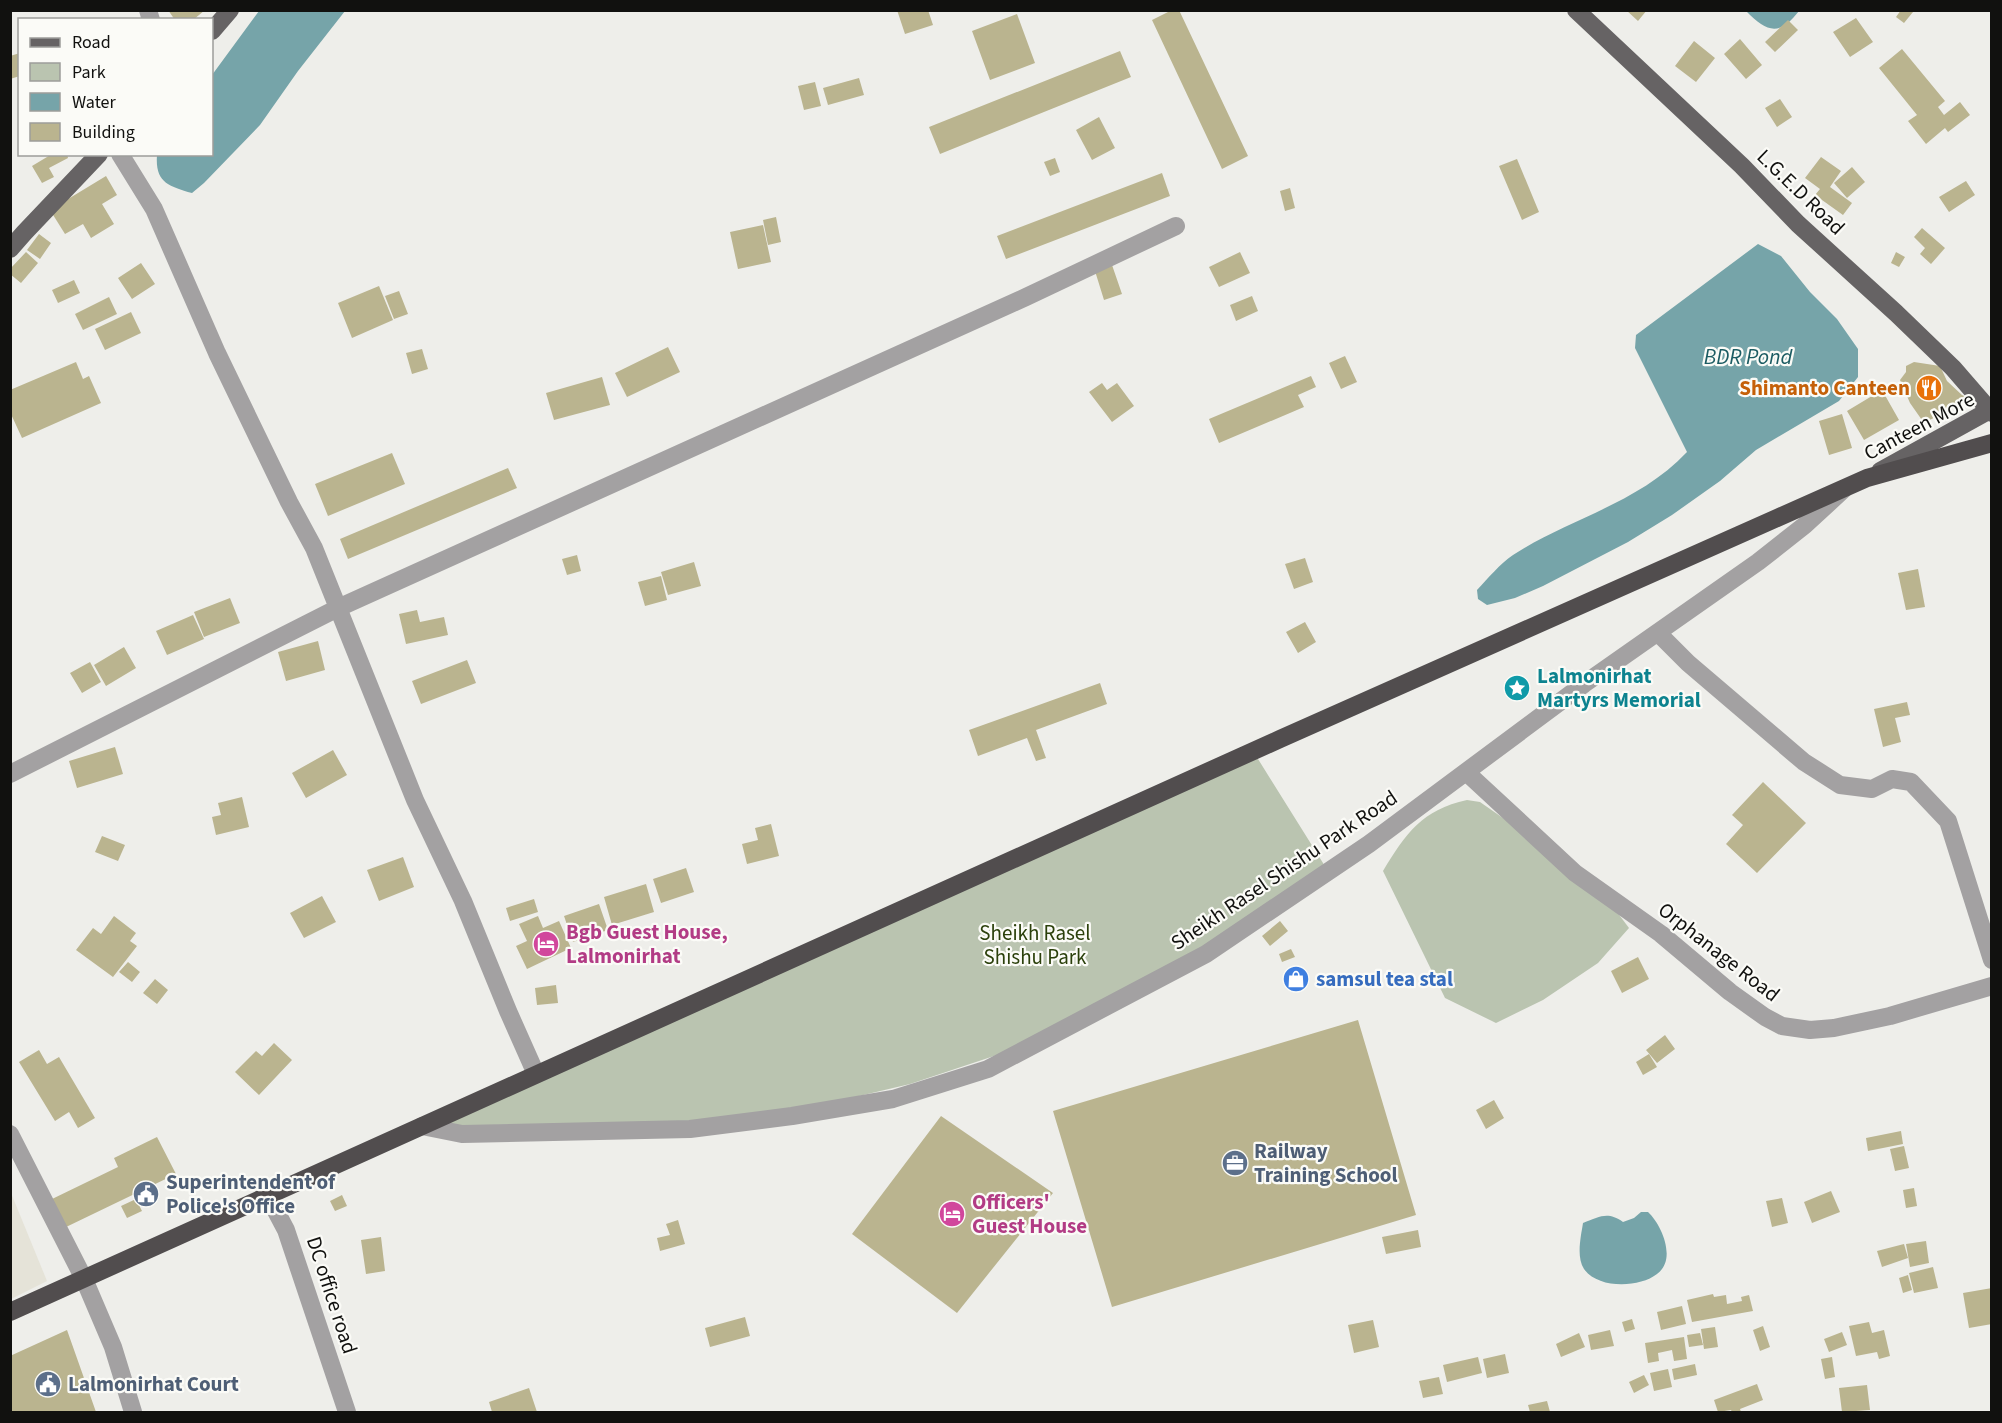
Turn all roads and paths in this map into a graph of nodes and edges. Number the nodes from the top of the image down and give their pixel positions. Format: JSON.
{"nodes":[{"id":1,"x":230,"y":10,"type":"edge"},
{"id":2,"x":1582,"y":12,"type":"edge"},
{"id":3,"x":213,"y":30,"type":"edge"},
{"id":4,"x":97,"y":156,"type":"edge"},
{"id":5,"x":121,"y":156,"type":"edge"},
{"id":6,"x":1176,"y":226,"type":"dead end"},
{"id":7,"x":10,"y":249,"type":"edge"},
{"id":8,"x":1991,"y":411,"type":"edge"},
{"id":9,"x":1992,"y":443,"type":"edge"},
{"id":10,"x":1867,"y":478,"type":"junction"},
{"id":11,"x":1845,"y":488,"type":"junction"},
{"id":12,"x":338,"y":608,"type":"junction"},
{"id":13,"x":1658,"y":633,"type":"junction"},
{"id":14,"x":1466,"y":772,"type":"junction"},
{"id":15,"x":10,"y":774,"type":"edge"},
{"id":16,"x":1992,"y":960,"type":"edge"},
{"id":17,"x":1992,"y":986,"type":"edge"},
{"id":18,"x":536,"y":1074,"type":"junction"},
{"id":19,"x":422,"y":1126,"type":"junction"},
{"id":20,"x":10,"y":1134,"type":"edge"},
{"id":21,"x":268,"y":1196,"type":"junction"},
{"id":22,"x":84,"y":1279,"type":"junction"},
{"id":23,"x":10,"y":1312,"type":"edge"},
{"id":24,"x":133,"y":1413,"type":"edge"},
{"id":25,"x":347,"y":1413,"type":"edge"}],
"edges":[{"from":1,"to":3,"type":"main road"},
{"from":2,"to":8,"type":"main road","name":"L.G.E.D Road"},
{"from":4,"to":7,"type":"main road"},
{"from":5,"to":12,"type":"street"},
{"from":6,"to":12,"type":"street"},
{"from":8,"to":10,"type":"main road","name":"Canteen More"},
{"from":9,"to":10,"type":"highway"},
{"from":10,"to":11,"type":"highway"},
{"from":11,"to":13,"type":"street","name":"Sheikh Rasel Shishu Park Road"},
{"from":11,"to":18,"type":"highway"},
{"from":12,"to":15,"type":"street"},
{"from":12,"to":18,"type":"street"},
{"from":13,"to":14,"type":"street","name":"Sheikh Rasel Shishu Park Road"},
{"from":13,"to":16,"type":"street"},
{"from":14,"to":17,"type":"street","name":"Orphanage Road"},
{"from":14,"to":19,"type":"street","name":"Sheikh Rasel Shishu Park Road"},
{"from":18,"to":19,"type":"highway"},
{"from":19,"to":21,"type":"highway"},
{"from":20,"to":22,"type":"street"},
{"from":21,"to":22,"type":"highway"},
{"from":21,"to":25,"type":"street","name":"DC office road"},
{"from":22,"to":23,"type":"highway"},
{"from":22,"to":24,"type":"street"}]}
